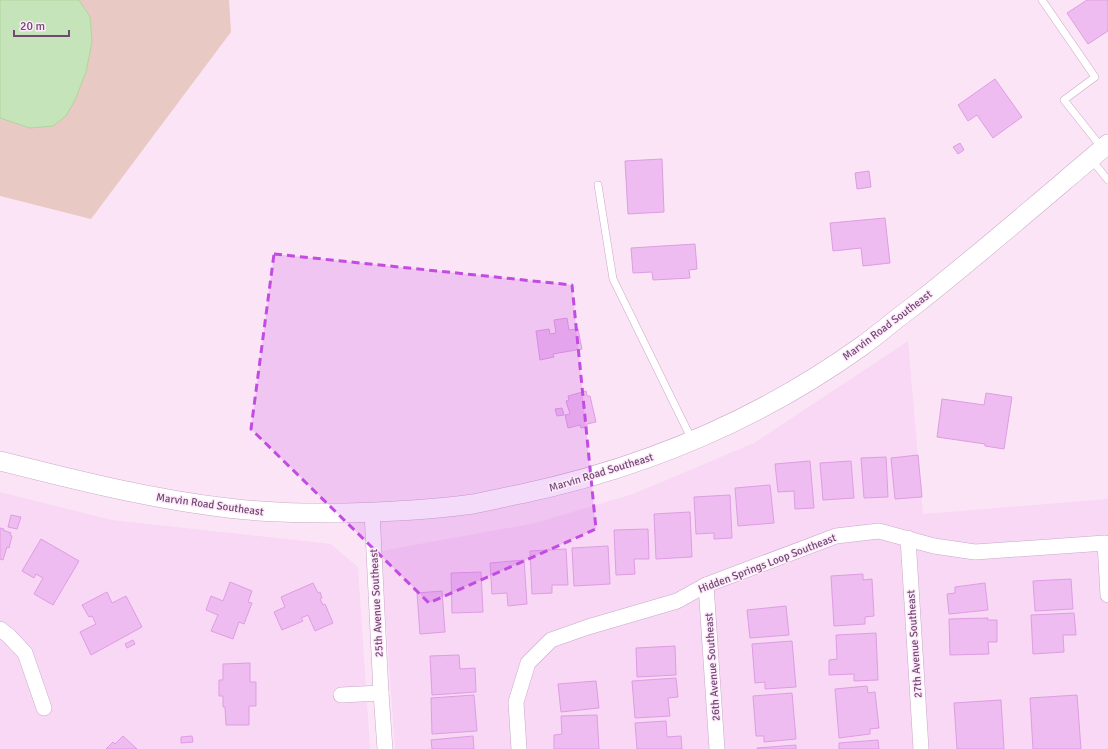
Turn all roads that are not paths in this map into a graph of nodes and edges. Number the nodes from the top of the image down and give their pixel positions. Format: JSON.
{"nodes":[{"id":1,"x":1042,"y":0,"type":"edge"},
{"id":2,"x":1100,"y":150,"type":"edge"},
{"id":3,"x":1108,"y":180,"type":"edge"},
{"id":4,"x":598,"y":185,"type":"dead end"},
{"id":5,"x":692,"y":441,"type":"junction"},
{"id":6,"x":0,"y":461,"type":"edge"},
{"id":7,"x":372,"y":512,"type":"junction"},
{"id":8,"x":908,"y":538,"type":"junction"},
{"id":9,"x":706,"y":585,"type":"junction"},
{"id":10,"x":1108,"y":595,"type":"edge"},
{"id":11,"x":0,"y":629,"type":"edge"},
{"id":12,"x":381,"y":693,"type":"junction"},
{"id":13,"x":341,"y":695,"type":"dead end"},
{"id":14,"x":44,"y":708,"type":"dead end"},
{"id":15,"x":385,"y":749,"type":"edge"},
{"id":16,"x":519,"y":749,"type":"edge"},
{"id":17,"x":717,"y":749,"type":"edge"},
{"id":18,"x":921,"y":749,"type":"edge"}],
"edges":[{"from":1,"to":2,"type":"lane"},
{"from":2,"to":3,"type":"lane"},
{"from":2,"to":5,"type":"street","name":"Marvin Road Southeast"},
{"from":4,"to":5,"type":"lane"},
{"from":5,"to":7,"type":"street","name":"Marvin Road Southeast"},
{"from":6,"to":7,"type":"street","name":"Marvin Road Southeast"},
{"from":7,"to":12,"type":"street","name":"25th Avenue Southeast"},
{"from":8,"to":9,"type":"street","name":"Hidden Springs Loop Southeast"},
{"from":8,"to":10,"type":"street","name":"Hidden Springs Loop Southeast"},
{"from":8,"to":18,"type":"street","name":"27th Avenue Southeast"},
{"from":9,"to":16,"type":"street","name":"Hidden Springs Loop Southeast"},
{"from":9,"to":17,"type":"street","name":"26th Avenue Southeast"},
{"from":11,"to":14,"type":"street"},
{"from":12,"to":13,"type":"street"},
{"from":12,"to":15,"type":"street","name":"25th Avenue Southeast"}]}
